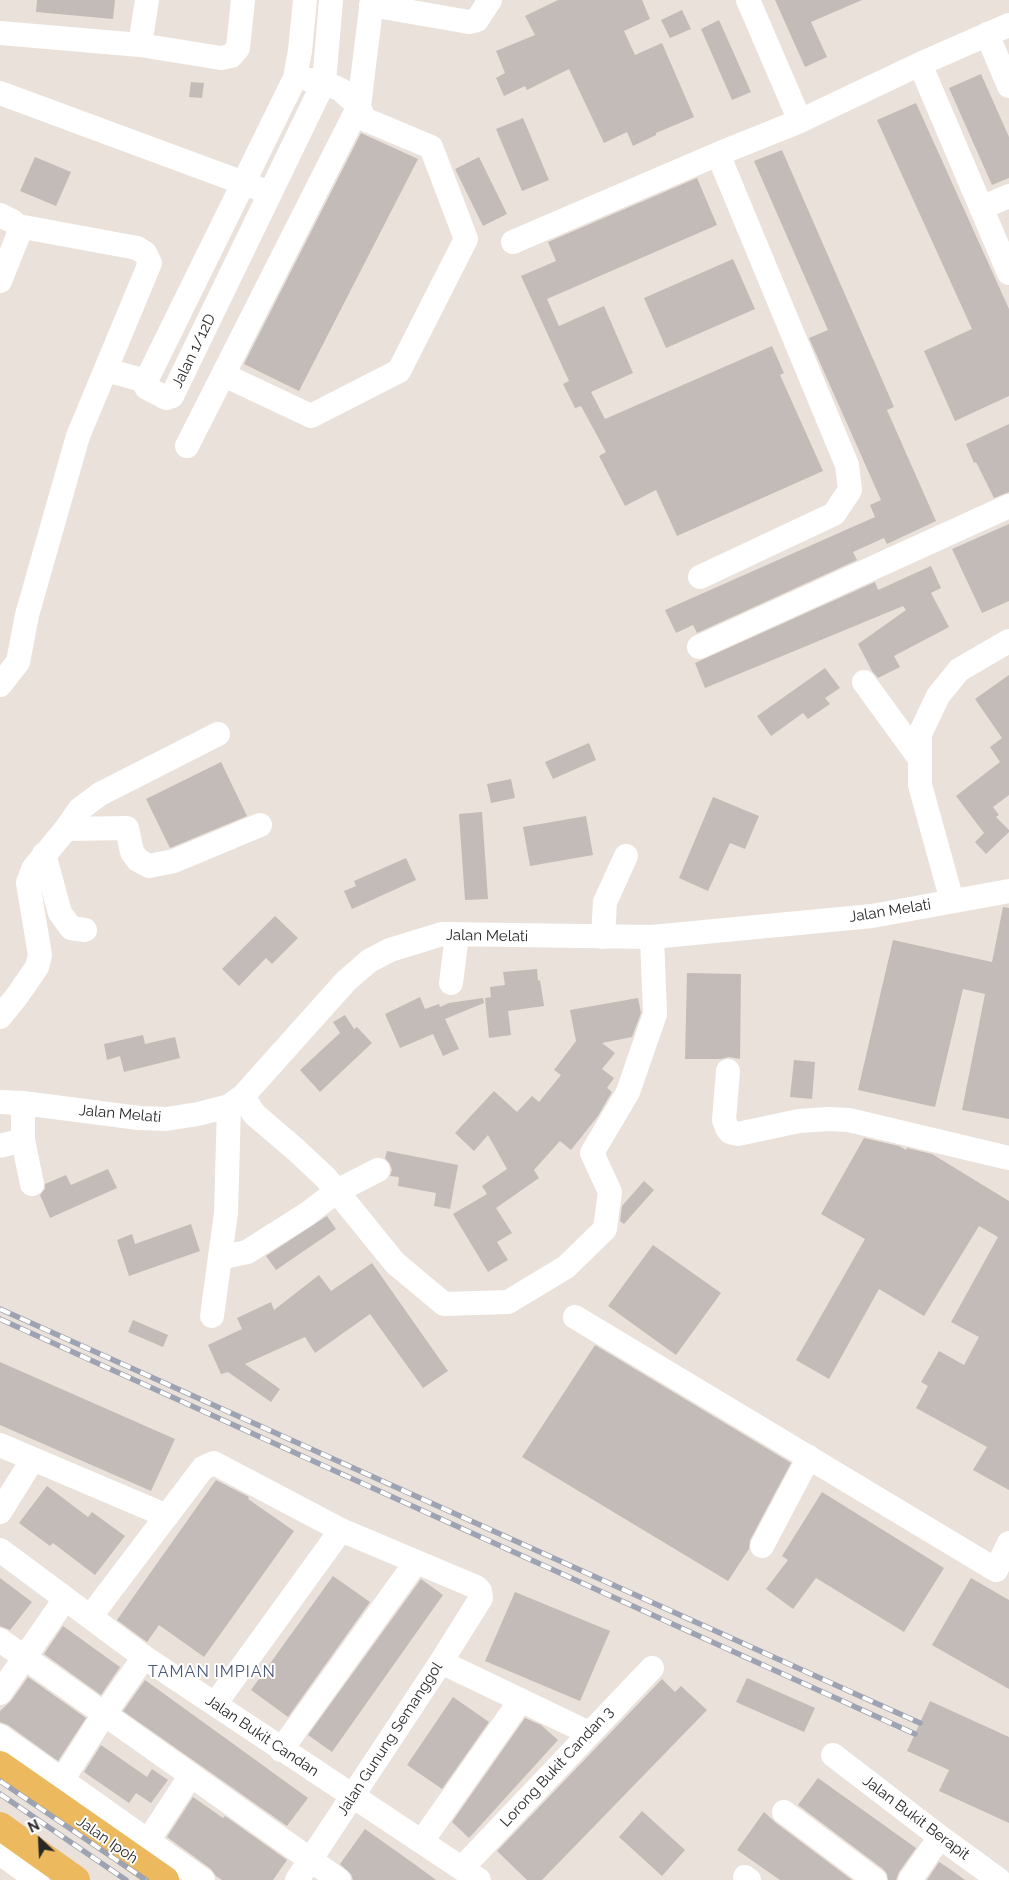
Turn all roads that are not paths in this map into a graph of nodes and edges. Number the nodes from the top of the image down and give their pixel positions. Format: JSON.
{"nodes":[{"id":1,"x":147,"y":0,"type":"edge"},
{"id":2,"x":243,"y":0,"type":"edge"},
{"id":3,"x":305,"y":0,"type":"edge"},
{"id":4,"x":331,"y":0,"type":"edge"},
{"id":5,"x":490,"y":0,"type":"edge"},
{"id":6,"x":748,"y":0,"type":"edge"},
{"id":7,"x":371,"y":3,"type":"edge"},
{"id":8,"x":1009,"y":25,"type":"edge"},
{"id":9,"x":0,"y":32,"type":"edge"},
{"id":10,"x":987,"y":34,"type":"junction"},
{"id":11,"x":140,"y":44,"type":"junction"},
{"id":12,"x":300,"y":51,"type":"junction"},
{"id":13,"x":326,"y":54,"type":"junction"},
{"id":14,"x":364,"y":60,"type":"junction"},
{"id":15,"x":920,"y":64,"type":"junction"},
{"id":16,"x":295,"y":78,"type":"junction"},
{"id":17,"x":324,"y":82,"type":"junction"},
{"id":18,"x":1009,"y":86,"type":"edge"},
{"id":19,"x":0,"y":94,"type":"edge"},
{"id":20,"x":359,"y":106,"type":"junction"},
{"id":21,"x":800,"y":121,"type":"junction"},
{"id":22,"x":718,"y":154,"type":"junction"},
{"id":23,"x":244,"y":182,"type":"junction"},
{"id":24,"x":270,"y":193,"type":"junction"},
{"id":25,"x":1009,"y":196,"type":"edge"},
{"id":26,"x":981,"y":208,"type":"junction"},
{"id":27,"x":9,"y":220,"type":"edge"},
{"id":28,"x":513,"y":242,"type":"dead end"},
{"id":29,"x":1009,"y":273,"type":"edge"},
{"id":30,"x":0,"y":280,"type":"edge"},
{"id":31,"x":106,"y":370,"type":"junction"},
{"id":32,"x":224,"y":375,"type":"junction"},
{"id":33,"x":146,"y":381,"type":"junction"},
{"id":34,"x":187,"y":446,"type":"dead end"},
{"id":35,"x":1009,"y":506,"type":"edge"},
{"id":36,"x":700,"y":577,"type":"dead end"},
{"id":37,"x":1009,"y":641,"type":"edge"},
{"id":38,"x":699,"y":647,"type":"dead end"},
{"id":39,"x":864,"y":682,"type":"dead end"},
{"id":40,"x":0,"y":685,"type":"edge"},
{"id":41,"x":218,"y":734,"type":"dead end"},
{"id":42,"x":920,"y":759,"type":"junction"},
{"id":43,"x":260,"y":825,"type":"dead end"},
{"id":44,"x":66,"y":829,"type":"junction"},
{"id":45,"x":44,"y":854,"type":"junction"},
{"id":46,"x":626,"y":856,"type":"dead end"},
{"id":47,"x":1009,"y":891,"type":"edge"},
{"id":48,"x":952,"y":901,"type":"junction"},
{"id":49,"x":85,"y":930,"type":"dead end"},
{"id":50,"x":457,"y":935,"type":"junction"},
{"id":51,"x":603,"y":936,"type":"junction"},
{"id":52,"x":652,"y":937,"type":"junction"},
{"id":53,"x":451,"y":984,"type":"dead end"},
{"id":54,"x":0,"y":1017,"type":"edge"},
{"id":55,"x":728,"y":1071,"type":"dead end"},
{"id":56,"x":236,"y":1101,"type":"junction"},
{"id":57,"x":11,"y":1102,"type":"edge"},
{"id":58,"x":23,"y":1140,"type":"junction"},
{"id":59,"x":0,"y":1146,"type":"edge"},
{"id":60,"x":1009,"y":1158,"type":"edge"},
{"id":61,"x":378,"y":1170,"type":"dead end"},
{"id":62,"x":32,"y":1184,"type":"dead end"},
{"id":63,"x":336,"y":1191,"type":"junction"},
{"id":64,"x":220,"y":1258,"type":"junction"},
{"id":65,"x":212,"y":1316,"type":"dead end"},
{"id":66,"x":575,"y":1318,"type":"dead end"},
{"id":67,"x":0,"y":1444,"type":"edge"},
{"id":68,"x":809,"y":1457,"type":"junction"},
{"id":69,"x":32,"y":1459,"type":"junction"},
{"id":70,"x":2,"y":1505,"type":"edge"},
{"id":71,"x":167,"y":1516,"type":"junction"},
{"id":72,"x":341,"y":1530,"type":"junction"},
{"id":73,"x":1009,"y":1543,"type":"edge"},
{"id":74,"x":762,"y":1546,"type":"dead end"},
{"id":75,"x":0,"y":1550,"type":"edge"},
{"id":76,"x":416,"y":1562,"type":"junction"},
{"id":77,"x":65,"y":1598,"type":"junction"},
{"id":78,"x":90,"y":1617,"type":"junction"},
{"id":79,"x":0,"y":1640,"type":"edge"},
{"id":80,"x":144,"y":1657,"type":"junction"},
{"id":81,"x":24,"y":1658,"type":"junction"},
{"id":82,"x":441,"y":1662,"type":"junction"},
{"id":83,"x":652,"y":1668,"type":"dead end"},
{"id":84,"x":0,"y":1693,"type":"edge"},
{"id":85,"x":521,"y":1700,"type":"junction"},
{"id":86,"x":215,"y":1704,"type":"junction"},
{"id":87,"x":105,"y":1714,"type":"junction"},
{"id":88,"x":589,"y":1733,"type":"junction"},
{"id":89,"x":0,"y":1736,"type":"edge"},
{"id":90,"x":281,"y":1750,"type":"junction"},
{"id":91,"x":833,"y":1755,"type":"dead end"},
{"id":92,"x":0,"y":1766,"type":"edge"},
{"id":93,"x":191,"y":1775,"type":"junction"},
{"id":94,"x":56,"y":1790,"type":"junction"},
{"id":95,"x":351,"y":1796,"type":"junction"},
{"id":96,"x":784,"y":1812,"type":"dead end"},
{"id":97,"x":0,"y":1826,"type":"edge"},
{"id":98,"x":940,"y":1837,"type":"junction"},
{"id":99,"x":148,"y":1840,"type":"junction"},
{"id":100,"x":422,"y":1841,"type":"junction"},
{"id":101,"x":0,"y":1853,"type":"edge"},
{"id":102,"x":311,"y":1860,"type":"junction"},
{"id":103,"x":471,"y":1874,"type":"edge"},
{"id":104,"x":36,"y":1880,"type":"edge"},
{"id":105,"x":76,"y":1880,"type":"edge"},
{"id":106,"x":165,"y":1880,"type":"edge"},
{"id":107,"x":203,"y":1880,"type":"edge"},
{"id":108,"x":297,"y":1880,"type":"edge"},
{"id":109,"x":339,"y":1880,"type":"edge"},
{"id":110,"x":875,"y":1880,"type":"edge"},
{"id":111,"x":910,"y":1880,"type":"edge"},
{"id":112,"x":1000,"y":1880,"type":"edge"}],
"edges":[{"from":1,"to":11,"type":"street"},
{"from":2,"to":11,"type":"street"},
{"from":3,"to":12,"type":"street","name":"Jalan 1/12D"},
{"from":4,"to":13,"type":"street","name":"Jalan 1/12D"},
{"from":5,"to":7,"type":"street"},
{"from":6,"to":21,"type":"street"},
{"from":7,"to":14,"type":"street"},
{"from":8,"to":10,"type":"street"},
{"from":9,"to":11,"type":"street"},
{"from":10,"to":15,"type":"street"},
{"from":10,"to":18,"type":"street"},
{"from":12,"to":13,"type":"street"},
{"from":12,"to":16,"type":"street","name":"Jalan 1/12D"},
{"from":13,"to":14,"type":"street"},
{"from":13,"to":17,"type":"street","name":"Jalan 1/12D"},
{"from":14,"to":20,"type":"street"},
{"from":15,"to":21,"type":"street"},
{"from":15,"to":26,"type":"street"},
{"from":16,"to":17,"type":"street"},
{"from":16,"to":23,"type":"street","name":"Jalan 1/12D"},
{"from":17,"to":20,"type":"street"},
{"from":17,"to":24,"type":"street","name":"Jalan 1/12D"},
{"from":19,"to":23,"type":"street"},
{"from":20,"to":32,"type":"street"},
{"from":20,"to":32,"type":"street"},
{"from":21,"to":22,"type":"street"},
{"from":22,"to":28,"type":"street"},
{"from":22,"to":36,"type":"street"},
{"from":23,"to":24,"type":"street"},
{"from":23,"to":33,"type":"street","name":"Jalan 1/12D"},
{"from":24,"to":33,"type":"street","name":"Jalan 1/12D"},
{"from":25,"to":26,"type":"street"},
{"from":26,"to":29,"type":"street"},
{"from":27,"to":30,"type":"street"},
{"from":27,"to":31,"type":"street"},
{"from":31,"to":33,"type":"street"},
{"from":31,"to":40,"type":"street"},
{"from":32,"to":34,"type":"street"},
{"from":35,"to":38,"type":"street"},
{"from":37,"to":42,"type":"street"},
{"from":39,"to":42,"type":"street"},
{"from":41,"to":44,"type":"street"},
{"from":42,"to":48,"type":"street"},
{"from":43,"to":44,"type":"street"},
{"from":44,"to":45,"type":"street"},
{"from":45,"to":49,"type":"street"},
{"from":45,"to":54,"type":"street"},
{"from":46,"to":51,"type":"street"},
{"from":47,"to":48,"type":"street","name":"Jalan Melati"},
{"from":48,"to":52,"type":"street","name":"Jalan Melati"},
{"from":50,"to":51,"type":"street","name":"Jalan Melati"},
{"from":50,"to":53,"type":"street"},
{"from":50,"to":56,"type":"street","name":"Jalan Melati"},
{"from":51,"to":52,"type":"street","name":"Jalan Melati"},
{"from":52,"to":63,"type":"street"},
{"from":55,"to":60,"type":"street"},
{"from":56,"to":57,"type":"street","name":"Jalan Melati"},
{"from":56,"to":63,"type":"street"},
{"from":56,"to":64,"type":"street"},
{"from":57,"to":58,"type":"street"},
{"from":58,"to":59,"type":"street"},
{"from":58,"to":62,"type":"street"},
{"from":61,"to":63,"type":"street"},
{"from":63,"to":64,"type":"street"},
{"from":64,"to":65,"type":"street"},
{"from":66,"to":68,"type":"street"},
{"from":67,"to":69,"type":"street"},
{"from":68,"to":73,"type":"street"},
{"from":68,"to":74,"type":"street"},
{"from":69,"to":70,"type":"street"},
{"from":69,"to":71,"type":"street"},
{"from":71,"to":72,"type":"street"},
{"from":71,"to":78,"type":"street"},
{"from":72,"to":76,"type":"street"},
{"from":72,"to":86,"type":"street"},
{"from":75,"to":77,"type":"street","name":"Jalan Bukit Candan"},
{"from":76,"to":82,"type":"street","name":"Jalan Gunung Semanggol"},
{"from":76,"to":90,"type":"street"},
{"from":77,"to":78,"type":"street","name":"Jalan Bukit Candan"},
{"from":77,"to":81,"type":"street"},
{"from":78,"to":80,"type":"street","name":"Jalan Bukit Candan"},
{"from":79,"to":81,"type":"street"},
{"from":80,"to":86,"type":"street","name":"Jalan Bukit Candan"},
{"from":80,"to":87,"type":"street"},
{"from":81,"to":84,"type":"street"},
{"from":81,"to":87,"type":"street"},
{"from":82,"to":85,"type":"street"},
{"from":82,"to":95,"type":"street","name":"Jalan Gunung Semanggol"},
{"from":83,"to":88,"type":"street","name":"Lorong Bukit Candan 3"},
{"from":85,"to":88,"type":"street"},
{"from":85,"to":100,"type":"street"},
{"from":86,"to":90,"type":"street","name":"Jalan Bukit Candan"},
{"from":87,"to":93,"type":"street"},
{"from":87,"to":94,"type":"street"},
{"from":88,"to":103,"type":"street","name":"Lorong Bukit Candan 3"},
{"from":89,"to":94,"type":"street"},
{"from":90,"to":95,"type":"street","name":"Jalan Bukit Candan"},
{"from":91,"to":98,"type":"street","name":"Jalan Bukit Berapit"},
{"from":92,"to":94,"type":"main road","name":"Jalan Ipoh"},
{"from":93,"to":99,"type":"street"},
{"from":93,"to":102,"type":"street"},
{"from":94,"to":99,"type":"street"},
{"from":94,"to":106,"type":"main road","name":"Jalan Ipoh"},
{"from":95,"to":100,"type":"street","name":"Jalan Bukit Candan"},
{"from":95,"to":102,"type":"street","name":"Jalan Gunung Semanggol"},
{"from":96,"to":110,"type":"street"},
{"from":97,"to":105,"type":"main road"},
{"from":98,"to":111,"type":"street"},
{"from":98,"to":112,"type":"street","name":"Jalan Bukit Berapit"},
{"from":99,"to":107,"type":"street"},
{"from":100,"to":103,"type":"street","name":"Jalan Bukit Candan"},
{"from":101,"to":104,"type":"street"},
{"from":102,"to":108,"type":"street","name":"Jalan Gunung Semanggol"},
{"from":102,"to":109,"type":"street"}]}
